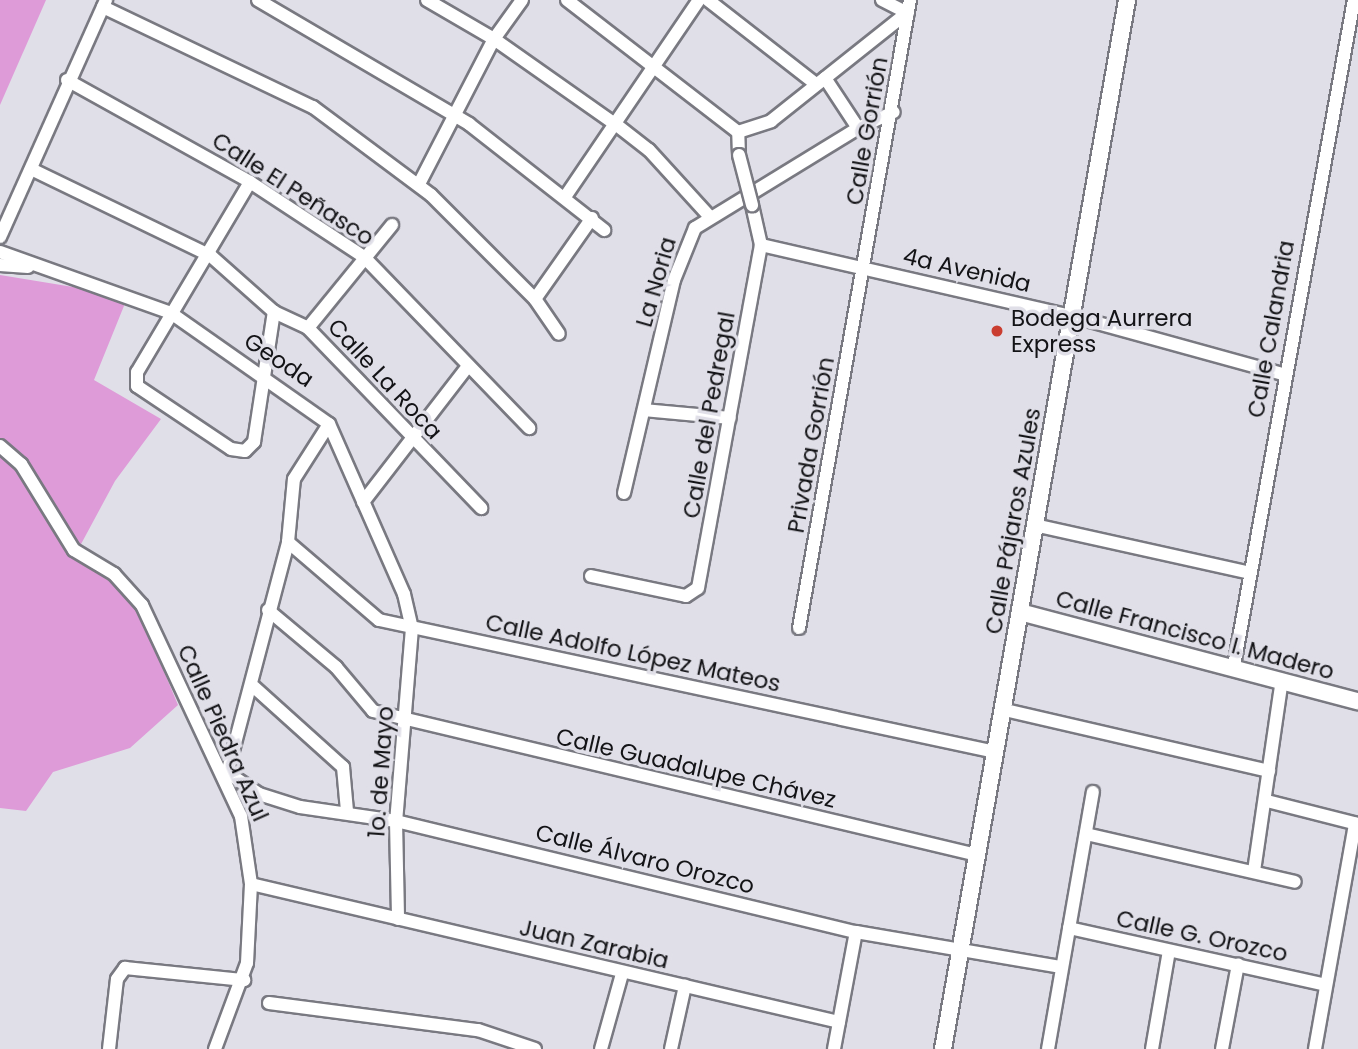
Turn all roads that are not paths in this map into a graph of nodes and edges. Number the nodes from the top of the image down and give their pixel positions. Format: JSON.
{"nodes":[{"id":1,"x":258,"y":0,"type":"edge"},
{"id":2,"x":427,"y":0,"type":"edge"},
{"id":3,"x":522,"y":0,"type":"edge"},
{"id":4,"x":566,"y":0,"type":"edge"},
{"id":5,"x":699,"y":0,"type":"edge"},
{"id":6,"x":708,"y":0,"type":"edge"},
{"id":7,"x":882,"y":0,"type":"edge"},
{"id":8,"x":1127,"y":0,"type":"edge"},
{"id":9,"x":1354,"y":0,"type":"edge"},
{"id":10,"x":104,"y":4,"type":"edge"},
{"id":11,"x":449,"y":6,"type":"edge"},
{"id":12,"x":908,"y":9,"type":"edge"},
{"id":13,"x":494,"y":39,"type":"junction"},
{"id":14,"x":655,"y":66,"type":"junction"},
{"id":15,"x":67,"y":80,"type":"junction"},
{"id":16,"x":820,"y":81,"type":"junction"},
{"id":17,"x":894,"y":112,"type":"junction"},
{"id":18,"x":452,"y":114,"type":"junction"},
{"id":19,"x":618,"y":126,"type":"junction"},
{"id":20,"x":858,"y":128,"type":"junction"},
{"id":21,"x":738,"y":132,"type":"junction"},
{"id":22,"x":31,"y":169,"type":"junction"},
{"id":23,"x":250,"y":182,"type":"junction"},
{"id":24,"x":419,"y":184,"type":"junction"},
{"id":25,"x":565,"y":197,"type":"junction"},
{"id":26,"x":709,"y":216,"type":"junction"},
{"id":27,"x":592,"y":218,"type":"junction"},
{"id":28,"x":392,"y":225,"type":"dead end"},
{"id":29,"x":604,"y":230,"type":"dead end"},
{"id":30,"x":0,"y":237,"type":"edge"},
{"id":31,"x":761,"y":245,"type":"junction"},
{"id":32,"x":0,"y":252,"type":"edge"},
{"id":33,"x":211,"y":256,"type":"junction"},
{"id":34,"x":364,"y":257,"type":"junction"},
{"id":35,"x":0,"y":265,"type":"edge"},
{"id":36,"x":46,"y":268,"type":"junction"},
{"id":37,"x":864,"y":268,"type":"junction"},
{"id":38,"x":535,"y":299,"type":"junction"},
{"id":39,"x":274,"y":312,"type":"junction"},
{"id":40,"x":171,"y":313,"type":"junction"},
{"id":41,"x":1072,"y":316,"type":"junction"},
{"id":42,"x":308,"y":328,"type":"junction"},
{"id":43,"x":559,"y":334,"type":"dead end"},
{"id":44,"x":468,"y":366,"type":"junction"},
{"id":45,"x":263,"y":374,"type":"junction"},
{"id":46,"x":1283,"y":374,"type":"junction"},
{"id":47,"x":644,"y":410,"type":"junction"},
{"id":48,"x":730,"y":418,"type":"junction"},
{"id":49,"x":329,"y":424,"type":"junction"},
{"id":50,"x":529,"y":428,"type":"dead end"},
{"id":51,"x":410,"y":437,"type":"junction"},
{"id":52,"x":0,"y":446,"type":"edge"},
{"id":53,"x":624,"y":494,"type":"dead end"},
{"id":54,"x":363,"y":502,"type":"junction"},
{"id":55,"x":481,"y":508,"type":"dead end"},
{"id":56,"x":1034,"y":525,"type":"junction"},
{"id":57,"x":288,"y":542,"type":"junction"},
{"id":58,"x":1250,"y":573,"type":"junction"},
{"id":59,"x":591,"y":576,"type":"dead end"},
{"id":60,"x":268,"y":611,"type":"junction"},
{"id":61,"x":1020,"y":612,"type":"junction"},
{"id":62,"x":412,"y":628,"type":"junction"},
{"id":63,"x":799,"y":628,"type":"dead end"},
{"id":64,"x":1234,"y":666,"type":"junction"},
{"id":65,"x":1282,"y":680,"type":"junction"},
{"id":66,"x":254,"y":687,"type":"junction"},
{"id":67,"x":1358,"y":701,"type":"edge"},
{"id":68,"x":1005,"y":710,"type":"junction"},
{"id":69,"x":405,"y":721,"type":"junction"},
{"id":70,"x":996,"y":752,"type":"junction"},
{"id":71,"x":1269,"y":771,"type":"junction"},
{"id":72,"x":226,"y":779,"type":"junction"},
{"id":73,"x":1093,"y":792,"type":"dead end"},
{"id":74,"x":1267,"y":801,"type":"junction"},
{"id":75,"x":347,"y":811,"type":"junction"},
{"id":76,"x":396,"y":821,"type":"junction"},
{"id":77,"x":1357,"y":824,"type":"edge"},
{"id":78,"x":1086,"y":834,"type":"junction"},
{"id":79,"x":977,"y":855,"type":"junction"},
{"id":80,"x":1254,"y":871,"type":"junction"},
{"id":81,"x":1295,"y":882,"type":"dead end"},
{"id":82,"x":251,"y":884,"type":"junction"},
{"id":83,"x":398,"y":919,"type":"junction"},
{"id":84,"x":1069,"y":928,"type":"junction"},
{"id":85,"x":856,"y":932,"type":"junction"},
{"id":86,"x":1169,"y":951,"type":"junction"},
{"id":87,"x":959,"y":954,"type":"junction"},
{"id":88,"x":1237,"y":964,"type":"junction"},
{"id":89,"x":1060,"y":967,"type":"junction"},
{"id":90,"x":622,"y":974,"type":"junction"},
{"id":91,"x":244,"y":980,"type":"junction"},
{"id":92,"x":1326,"y":985,"type":"junction"},
{"id":93,"x":685,"y":986,"type":"junction"},
{"id":94,"x":269,"y":1003,"type":"dead end"},
{"id":95,"x":839,"y":1022,"type":"junction"},
{"id":96,"x":109,"y":1049,"type":"edge"},
{"id":97,"x":215,"y":1049,"type":"edge"},
{"id":98,"x":535,"y":1049,"type":"edge"},
{"id":99,"x":601,"y":1049,"type":"edge"},
{"id":100,"x":671,"y":1049,"type":"edge"},
{"id":101,"x":834,"y":1049,"type":"edge"},
{"id":102,"x":943,"y":1049,"type":"edge"},
{"id":103,"x":1048,"y":1049,"type":"edge"},
{"id":104,"x":1152,"y":1049,"type":"edge"},
{"id":105,"x":1222,"y":1049,"type":"edge"},
{"id":106,"x":1314,"y":1049,"type":"edge"}],
"edges":[{"from":1,"to":18,"type":"street"},
{"from":2,"to":11,"type":"street"},
{"from":3,"to":13,"type":"street"},
{"from":4,"to":14,"type":"street"},
{"from":5,"to":14,"type":"street"},
{"from":6,"to":16,"type":"street"},
{"from":7,"to":12,"type":"street"},
{"from":8,"to":41,"type":"street","name":"Calle Pájaros Azules"},
{"from":9,"to":46,"type":"street","name":"Calle Calandria"},
{"from":10,"to":15,"type":"street"},
{"from":10,"to":24,"type":"street"},
{"from":11,"to":13,"type":"street"},
{"from":12,"to":16,"type":"street"},
{"from":12,"to":17,"type":"street","name":"Calle Gorrión"},
{"from":13,"to":18,"type":"street"},
{"from":13,"to":19,"type":"street"},
{"from":14,"to":19,"type":"street"},
{"from":14,"to":21,"type":"street"},
{"from":15,"to":22,"type":"street"},
{"from":15,"to":23,"type":"street","name":"Calle El Peñasco"},
{"from":16,"to":20,"type":"street"},
{"from":16,"to":21,"type":"street"},
{"from":17,"to":20,"type":"street","name":"La Noria"},
{"from":17,"to":37,"type":"street","name":"Calle Gorrión"},
{"from":18,"to":24,"type":"street"},
{"from":18,"to":25,"type":"street"},
{"from":19,"to":25,"type":"street"},
{"from":19,"to":26,"type":"street"},
{"from":20,"to":26,"type":"street","name":"La Noria"},
{"from":21,"to":31,"type":"street","bridge":true},
{"from":22,"to":30,"type":"street"},
{"from":22,"to":33,"type":"street","name":"Calle La Roca"},
{"from":23,"to":33,"type":"street"},
{"from":23,"to":34,"type":"street","name":"Calle El Peñasco"},
{"from":24,"to":38,"type":"street"},
{"from":25,"to":27,"type":"street"},
{"from":26,"to":47,"type":"street","name":"La Noria"},
{"from":27,"to":29,"type":"street"},
{"from":27,"to":38,"type":"street"},
{"from":28,"to":34,"type":"street"},
{"from":31,"to":37,"type":"street","name":"4a Avenida"},
{"from":31,"to":48,"type":"street","name":"Calle del Pedregal"},
{"from":32,"to":36,"type":"street","name":"Geoda"},
{"from":33,"to":39,"type":"street","name":"Calle La Roca"},
{"from":33,"to":40,"type":"street"},
{"from":34,"to":42,"type":"street"},
{"from":34,"to":44,"type":"street","name":"Calle El Peñasco"},
{"from":35,"to":36,"type":"street"},
{"from":36,"to":40,"type":"street","name":"Geoda"},
{"from":37,"to":41,"type":"street","name":"4a Avenida"},
{"from":37,"to":63,"type":"street","name":"Privada Gorrión"},
{"from":38,"to":43,"type":"street"},
{"from":39,"to":42,"type":"street","name":"Calle La Roca"},
{"from":39,"to":45,"type":"street"},
{"from":40,"to":45,"type":"street","name":"Geoda"},
{"from":40,"to":45,"type":"street"},
{"from":41,"to":46,"type":"street","name":"4a Avenida"},
{"from":41,"to":56,"type":"street","name":"Calle Pájaros Azules"},
{"from":42,"to":51,"type":"street","name":"Calle La Roca"},
{"from":44,"to":50,"type":"street","name":"Calle El Peñasco"},
{"from":44,"to":51,"type":"street"},
{"from":45,"to":49,"type":"street","name":"Geoda"},
{"from":46,"to":58,"type":"street","name":"Calle Calandria"},
{"from":47,"to":48,"type":"street"},
{"from":47,"to":53,"type":"street","name":"La Noria"},
{"from":48,"to":59,"type":"street","name":"Calle del Pedregal"},
{"from":49,"to":54,"type":"street","name":"Geoda"},
{"from":49,"to":57,"type":"street"},
{"from":51,"to":54,"type":"street"},
{"from":51,"to":55,"type":"street","name":"Calle La Roca"},
{"from":52,"to":72,"type":"street","name":"Calle Piedra Azul"},
{"from":54,"to":62,"type":"street","name":"Geoda"},
{"from":56,"to":58,"type":"street"},
{"from":56,"to":61,"type":"street","name":"Calle Pájaros Azules"},
{"from":57,"to":60,"type":"street"},
{"from":57,"to":62,"type":"street","name":"Calle Adolfo López Mateos"},
{"from":58,"to":64,"type":"street","name":"Calle Calandria"},
{"from":60,"to":66,"type":"street"},
{"from":60,"to":69,"type":"street","name":"Calle Guadalupe Chávez"},
{"from":61,"to":64,"type":"street","name":"Calle Francisco I. Madero"},
{"from":61,"to":68,"type":"street","name":"Calle Pájaros Azules"},
{"from":62,"to":69,"type":"street","name":"1o. de Mayo"},
{"from":62,"to":70,"type":"street","name":"Calle Adolfo López Mateos"},
{"from":64,"to":65,"type":"street","name":"Calle Francisco I. Madero"},
{"from":65,"to":67,"type":"street","name":"Calle Francisco I. Madero"},
{"from":65,"to":71,"type":"street"},
{"from":66,"to":72,"type":"street"},
{"from":66,"to":75,"type":"street"},
{"from":68,"to":70,"type":"street","name":"Calle Pájaros Azules"},
{"from":68,"to":71,"type":"street"},
{"from":69,"to":76,"type":"street","name":"1o. de Mayo"},
{"from":69,"to":79,"type":"street","name":"Calle Guadalupe Chávez"},
{"from":70,"to":79,"type":"street","name":"Calle Pájaros Azules"},
{"from":71,"to":74,"type":"street"},
{"from":72,"to":75,"type":"street","name":"Calle Álvaro Orozco"},
{"from":72,"to":82,"type":"street","name":"Calle Piedra Azul"},
{"from":73,"to":78,"type":"street"},
{"from":74,"to":77,"type":"street"},
{"from":74,"to":80,"type":"street"},
{"from":75,"to":76,"type":"street","name":"Calle Álvaro Orozco"},
{"from":76,"to":83,"type":"street","name":"1o. de Mayo"},
{"from":76,"to":85,"type":"street","name":"Calle Álvaro Orozco"},
{"from":77,"to":92,"type":"street"},
{"from":78,"to":80,"type":"street"},
{"from":78,"to":84,"type":"street"},
{"from":79,"to":87,"type":"street","name":"Calle Pájaros Azules"},
{"from":80,"to":81,"type":"street"},
{"from":82,"to":83,"type":"street","name":"Juan Zarabia"},
{"from":82,"to":91,"type":"street","name":"Calle Piedra Azul"},
{"from":83,"to":90,"type":"street","name":"Juan Zarabia"},
{"from":84,"to":86,"type":"street","name":"Calle G. Orozco"},
{"from":84,"to":89,"type":"street"},
{"from":85,"to":87,"type":"street","name":"Calle Álvaro Orozco"},
{"from":85,"to":95,"type":"street"},
{"from":86,"to":88,"type":"street","name":"Calle G. Orozco"},
{"from":86,"to":104,"type":"street"},
{"from":87,"to":89,"type":"street","name":"Calle Álvaro Orozco"},
{"from":87,"to":102,"type":"street","name":"Calle Pájaros Azules"},
{"from":88,"to":92,"type":"street","name":"Calle G. Orozco"},
{"from":88,"to":105,"type":"street"},
{"from":89,"to":103,"type":"street"},
{"from":90,"to":93,"type":"street","name":"Juan Zarabia"},
{"from":90,"to":99,"type":"street"},
{"from":91,"to":96,"type":"street"},
{"from":91,"to":97,"type":"street","name":"Calle Piedra Azul"},
{"from":92,"to":106,"type":"street"},
{"from":93,"to":95,"type":"street","name":"Juan Zarabia"},
{"from":93,"to":100,"type":"street"},
{"from":94,"to":98,"type":"street"},
{"from":95,"to":101,"type":"street"}]}
